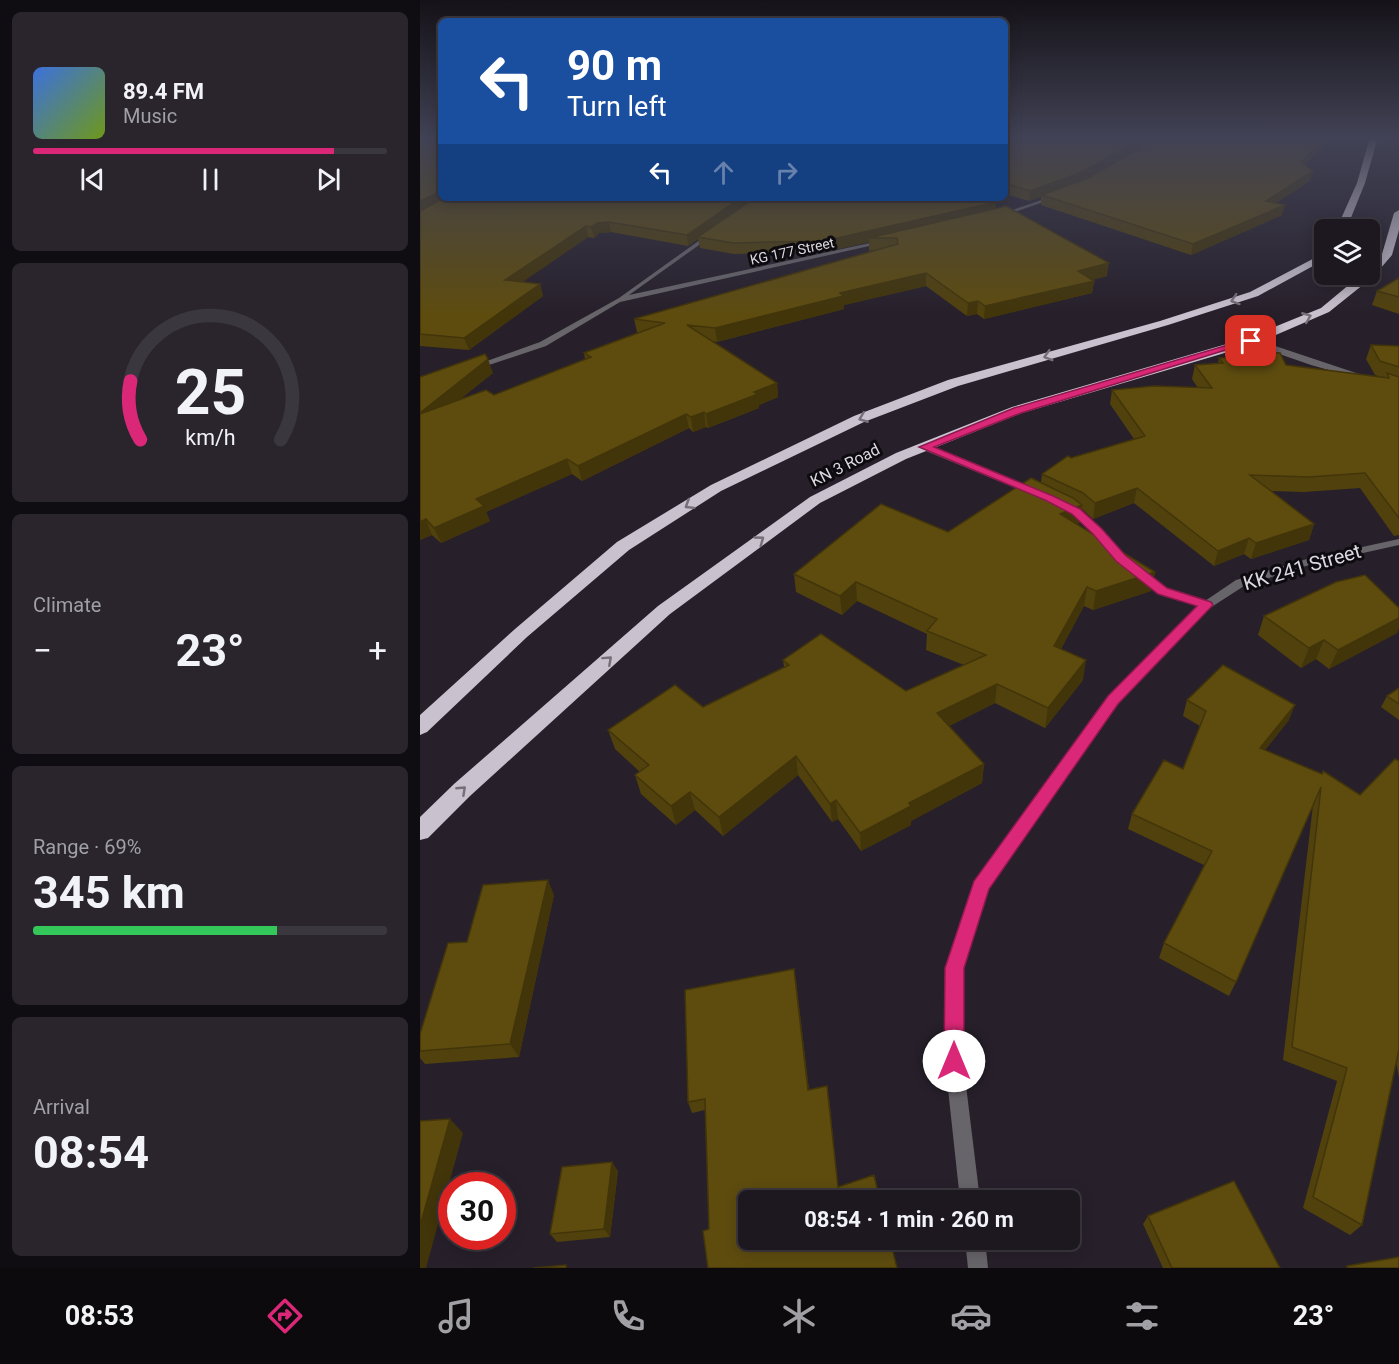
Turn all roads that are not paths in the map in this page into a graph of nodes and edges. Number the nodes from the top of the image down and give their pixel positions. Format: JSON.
{"nodes":[{"id":1,"x":1054,"y":196,"type":"edge"},
{"id":2,"x":1355,"y":196,"type":"edge"},
{"id":3,"x":1399,"y":213,"type":"edge"},
{"id":4,"x":996,"y":216,"type":"edge"},
{"id":5,"x":1346,"y":219,"type":"edge"},
{"id":6,"x":722,"y":226,"type":"edge"},
{"id":7,"x":1397,"y":226,"type":"edge"},
{"id":8,"x":898,"y":239,"type":"edge"},
{"id":9,"x":1314,"y":261,"type":"edge"},
{"id":10,"x":1380,"y":262,"type":"edge"},
{"id":11,"x":1356,"y":285,"type":"edge"},
{"id":12,"x":618,"y":300,"type":"junction"},
{"id":13,"x":1251,"y":341,"type":"junction"},
{"id":14,"x":463,"y":371,"type":"edge"},
{"id":15,"x":1378,"y":381,"type":"edge"},
{"id":16,"x":924,"y":447,"type":"junction"},
{"id":17,"x":1399,"y":542,"type":"edge"},
{"id":18,"x":1206,"y":605,"type":"junction"},
{"id":19,"x":420,"y":727,"type":"edge"},
{"id":20,"x":420,"y":831,"type":"edge"},
{"id":21,"x":969,"y":1190,"type":"edge"},
{"id":22,"x":976,"y":1250,"type":"edge"},
{"id":23,"x":978,"y":1268,"type":"edge"}],
"edges":[{"from":1,"to":4,"type":"street"},
{"from":2,"to":5,"type":"highway"},
{"from":3,"to":7,"type":"highway","name":"KN 3 Road"},
{"from":6,"to":12,"type":"street"},
{"from":7,"to":10,"type":"highway","name":"KN 3 Road"},
{"from":8,"to":12,"type":"street","name":"KG 177 Street"},
{"from":9,"to":19,"type":"highway","name":"KN 3 Road","one_way":true},
{"from":13,"to":11,"type":"highway","name":"KN 3 Road","one_way":true},
{"from":12,"to":14,"type":"street","name":"KG 177 Street"},
{"from":13,"to":15,"type":"street"},
{"from":13,"to":16,"type":"highway","name":"KN 3 Road"},
{"from":16,"to":18,"type":"street"},
{"from":20,"to":16,"type":"highway","name":"KN 3 Road","one_way":true},
{"from":17,"to":18,"type":"street","name":"KK 241 Street"},
{"from":18,"to":21,"type":"street","name":"KK 241 Street"},
{"from":22,"to":23,"type":"street"}]}
